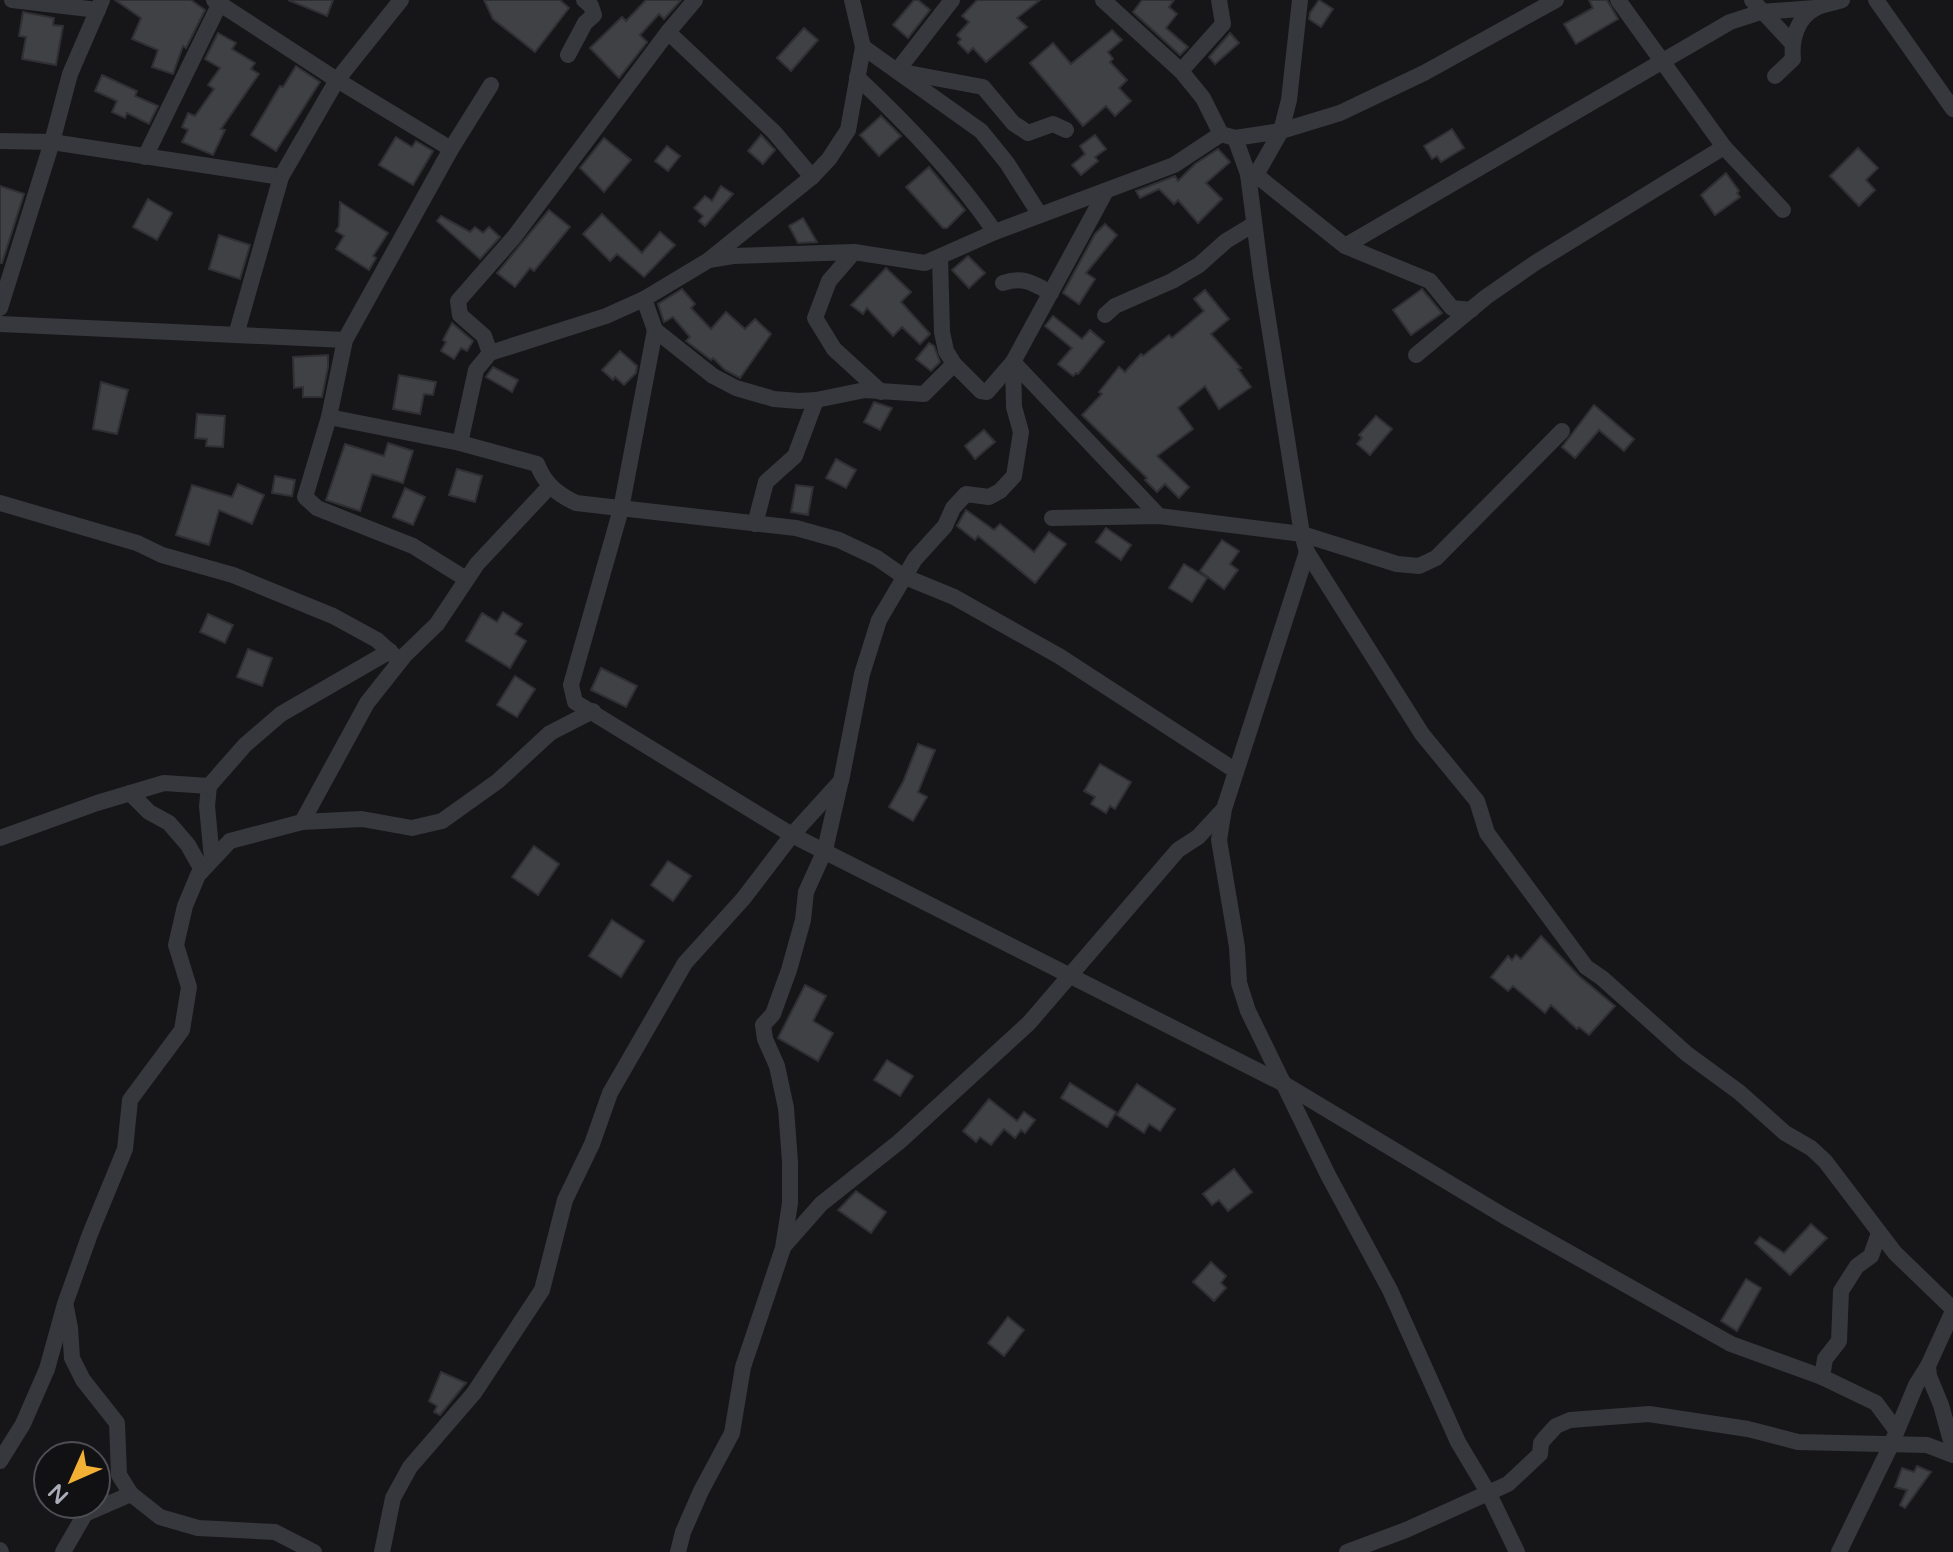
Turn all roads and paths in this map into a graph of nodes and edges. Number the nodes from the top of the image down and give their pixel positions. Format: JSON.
{"nodes":[{"id":1,"x":12,"y":0,"type":"edge"},
{"id":2,"x":401,"y":0,"type":"edge"},
{"id":3,"x":584,"y":0,"type":"edge"},
{"id":4,"x":695,"y":0,"type":"edge"},
{"id":5,"x":852,"y":0,"type":"edge"},
{"id":6,"x":952,"y":0,"type":"edge"},
{"id":7,"x":1103,"y":0,"type":"edge"},
{"id":8,"x":1219,"y":0,"type":"edge"},
{"id":9,"x":1300,"y":0,"type":"edge"},
{"id":10,"x":1556,"y":0,"type":"edge"},
{"id":11,"x":1618,"y":0,"type":"edge"},
{"id":12,"x":1842,"y":0,"type":"edge"},
{"id":13,"x":1876,"y":0,"type":"edge"},
{"id":14,"x":217,"y":2,"type":"edge"},
{"id":15,"x":100,"y":5,"type":"edge"},
{"id":16,"x":1756,"y":6,"type":"edge"},
{"id":17,"x":1815,"y":8,"type":"junction"},
{"id":18,"x":668,"y":32,"type":"junction"},
{"id":19,"x":1791,"y":42,"type":"junction"},
{"id":20,"x":863,"y":47,"type":"junction"},
{"id":21,"x":568,"y":55,"type":"dead end"},
{"id":22,"x":1662,"y":61,"type":"junction"},
{"id":23,"x":897,"y":71,"type":"junction"},
{"id":24,"x":1181,"y":71,"type":"junction"},
{"id":25,"x":1775,"y":76,"type":"dead end"},
{"id":26,"x":857,"y":77,"type":"junction"},
{"id":27,"x":337,"y":80,"type":"junction"},
{"id":28,"x":491,"y":85,"type":"dead end"},
{"id":29,"x":1953,"y":109,"type":"edge"},
{"id":30,"x":1066,"y":130,"type":"dead end"},
{"id":31,"x":1281,"y":131,"type":"junction"},
{"id":32,"x":1228,"y":136,"type":"junction"},
{"id":33,"x":0,"y":141,"type":"edge"},
{"id":34,"x":52,"y":142,"type":"junction"},
{"id":35,"x":1724,"y":147,"type":"junction"},
{"id":36,"x":451,"y":149,"type":"junction"},
{"id":37,"x":145,"y":157,"type":"junction"},
{"id":38,"x":1252,"y":174,"type":"junction"},
{"id":39,"x":281,"y":177,"type":"junction"},
{"id":40,"x":812,"y":177,"type":"junction"},
{"id":41,"x":1106,"y":191,"type":"junction"},
{"id":42,"x":1783,"y":210,"type":"dead end"},
{"id":43,"x":1040,"y":215,"type":"junction"},
{"id":44,"x":1254,"y":224,"type":"junction"},
{"id":45,"x":995,"y":232,"type":"junction"},
{"id":46,"x":1345,"y":246,"type":"junction"},
{"id":47,"x":854,"y":252,"type":"junction"},
{"id":48,"x":940,"y":257,"type":"junction"},
{"id":49,"x":709,"y":260,"type":"junction"},
{"id":50,"x":1003,"y":283,"type":"dead end"},
{"id":51,"x":1051,"y":293,"type":"junction"},
{"id":52,"x":644,"y":299,"type":"junction"},
{"id":53,"x":0,"y":308,"type":"edge"},
{"id":54,"x":1471,"y":310,"type":"junction"},
{"id":55,"x":1105,"y":315,"type":"dead end"},
{"id":56,"x":0,"y":324,"type":"edge"},
{"id":57,"x":655,"y":330,"type":"junction"},
{"id":58,"x":236,"y":335,"type":"junction"},
{"id":59,"x":345,"y":340,"type":"junction"},
{"id":60,"x":490,"y":353,"type":"junction"},
{"id":61,"x":1416,"y":355,"type":"dead end"},
{"id":62,"x":1013,"y":362,"type":"junction"},
{"id":63,"x":954,"y":364,"type":"junction"},
{"id":64,"x":881,"y":392,"type":"junction"},
{"id":65,"x":816,"y":400,"type":"junction"},
{"id":66,"x":329,"y":417,"type":"junction"},
{"id":67,"x":1562,"y":431,"type":"dead end"},
{"id":68,"x":460,"y":443,"type":"junction"},
{"id":69,"x":550,"y":486,"type":"junction"},
{"id":70,"x":0,"y":503,"type":"edge"},
{"id":71,"x":621,"y":509,"type":"junction"},
{"id":72,"x":1159,"y":516,"type":"junction"},
{"id":73,"x":1052,"y":518,"type":"dead end"},
{"id":74,"x":755,"y":524,"type":"junction"},
{"id":75,"x":1302,"y":534,"type":"junction"},
{"id":76,"x":1307,"y":552,"type":"junction"},
{"id":77,"x":903,"y":576,"type":"junction"},
{"id":78,"x":466,"y":579,"type":"junction"},
{"id":79,"x":395,"y":656,"type":"junction"},
{"id":80,"x":593,"y":711,"type":"junction"},
{"id":81,"x":1236,"y":771,"type":"junction"},
{"id":82,"x":841,"y":781,"type":"junction"},
{"id":83,"x":209,"y":786,"type":"junction"},
{"id":84,"x":130,"y":793,"type":"junction"},
{"id":85,"x":1224,"y":809,"type":"junction"},
{"id":86,"x":302,"y":822,"type":"junction"},
{"id":87,"x":792,"y":835,"type":"junction"},
{"id":88,"x":0,"y":838,"type":"edge"},
{"id":89,"x":825,"y":850,"type":"junction"},
{"id":90,"x":207,"y":865,"type":"junction"},
{"id":91,"x":1071,"y":977,"type":"junction"},
{"id":92,"x":1286,"y":1085,"type":"junction"},
{"id":93,"x":1879,"y":1233,"type":"junction"},
{"id":94,"x":783,"y":1248,"type":"junction"},
{"id":95,"x":1895,"y":1253,"type":"junction"},
{"id":96,"x":1871,"y":1256,"type":"junction"},
{"id":97,"x":65,"y":1304,"type":"junction"},
{"id":98,"x":1953,"y":1310,"type":"edge"},
{"id":99,"x":1928,"y":1366,"type":"junction"},
{"id":100,"x":1822,"y":1377,"type":"junction"},
{"id":101,"x":1893,"y":1438,"type":"junction"},
{"id":102,"x":1953,"y":1448,"type":"edge"},
{"id":103,"x":1953,"y":1455,"type":"edge"},
{"id":104,"x":0,"y":1461,"type":"edge"},
{"id":105,"x":131,"y":1494,"type":"junction"},
{"id":106,"x":1489,"y":1494,"type":"junction"},
{"id":107,"x":63,"y":1552,"type":"edge"},
{"id":108,"x":314,"y":1552,"type":"edge"},
{"id":109,"x":382,"y":1552,"type":"edge"},
{"id":110,"x":678,"y":1552,"type":"edge"},
{"id":111,"x":1347,"y":1552,"type":"edge"},
{"id":112,"x":1517,"y":1552,"type":"edge"},
{"id":113,"x":1839,"y":1552,"type":"edge"}],
"edges":[{"from":1,"to":15,"type":"street"},
{"from":2,"to":27,"type":"street"},
{"from":3,"to":21,"type":"street"},
{"from":4,"to":18,"type":"street"},
{"from":5,"to":20,"type":"street"},
{"from":6,"to":23,"type":"street"},
{"from":7,"to":24,"type":"street"},
{"from":8,"to":24,"type":"street"},
{"from":9,"to":31,"type":"street"},
{"from":10,"to":31,"type":"street"},
{"from":11,"to":22,"type":"street"},
{"from":12,"to":17,"type":"street"},
{"from":13,"to":29,"type":"street"},
{"from":14,"to":27,"type":"street"},
{"from":14,"to":37,"type":"street"},
{"from":15,"to":34,"type":"street"},
{"from":16,"to":17,"type":"street"},
{"from":16,"to":19,"type":"street"},
{"from":16,"to":22,"type":"street"},
{"from":17,"to":19,"type":"street"},
{"from":18,"to":40,"type":"street"},
{"from":18,"to":60,"type":"street"},
{"from":19,"to":25,"type":"street"},
{"from":20,"to":23,"type":"street"},
{"from":20,"to":26,"type":"street"},
{"from":22,"to":35,"type":"street"},
{"from":22,"to":46,"type":"street"},
{"from":23,"to":30,"type":"street"},
{"from":23,"to":43,"type":"street"},
{"from":24,"to":32,"type":"street"},
{"from":26,"to":40,"type":"street"},
{"from":26,"to":45,"type":"street"},
{"from":27,"to":36,"type":"street"},
{"from":27,"to":39,"type":"street"},
{"from":28,"to":36,"type":"street"},
{"from":31,"to":32,"type":"street"},
{"from":31,"to":38,"type":"street"},
{"from":32,"to":38,"type":"street"},
{"from":32,"to":41,"type":"street"},
{"from":33,"to":34,"type":"street"},
{"from":34,"to":37,"type":"street"},
{"from":34,"to":53,"type":"street"},
{"from":35,"to":42,"type":"street"},
{"from":35,"to":54,"type":"street"},
{"from":36,"to":59,"type":"street"},
{"from":37,"to":39,"type":"street"},
{"from":38,"to":44,"type":"street"},
{"from":38,"to":46,"type":"street"},
{"from":39,"to":58,"type":"street"},
{"from":40,"to":49,"type":"street"},
{"from":41,"to":43,"type":"street"},
{"from":41,"to":51,"type":"street"},
{"from":43,"to":45,"type":"street"},
{"from":44,"to":55,"type":"street"},
{"from":44,"to":75,"type":"street"},
{"from":45,"to":48,"type":"street"},
{"from":46,"to":54,"type":"street"},
{"from":47,"to":48,"type":"street"},
{"from":47,"to":49,"type":"street"},
{"from":47,"to":64,"type":"street"},
{"from":48,"to":63,"type":"street"},
{"from":49,"to":52,"type":"street"},
{"from":50,"to":51,"type":"street"},
{"from":51,"to":62,"type":"street"},
{"from":52,"to":57,"type":"street"},
{"from":52,"to":60,"type":"street"},
{"from":54,"to":61,"type":"street"},
{"from":56,"to":58,"type":"street"},
{"from":57,"to":65,"type":"street"},
{"from":57,"to":71,"type":"street"},
{"from":58,"to":59,"type":"street"},
{"from":59,"to":66,"type":"street"},
{"from":60,"to":68,"type":"street"},
{"from":62,"to":63,"type":"street"},
{"from":62,"to":72,"type":"street"},
{"from":62,"to":77,"type":"street"},
{"from":63,"to":64,"type":"street"},
{"from":64,"to":65,"type":"street"},
{"from":65,"to":74,"type":"street"},
{"from":66,"to":68,"type":"street"},
{"from":66,"to":78,"type":"street"},
{"from":67,"to":75,"type":"street"},
{"from":68,"to":69,"type":"street"},
{"from":69,"to":71,"type":"street"},
{"from":69,"to":78,"type":"street"},
{"from":70,"to":79,"type":"street"},
{"from":71,"to":74,"type":"street"},
{"from":71,"to":80,"type":"street"},
{"from":72,"to":73,"type":"street"},
{"from":72,"to":75,"type":"street"},
{"from":74,"to":77,"type":"street"},
{"from":75,"to":76,"type":"street"},
{"from":76,"to":81,"type":"street"},
{"from":76,"to":93,"type":"street"},
{"from":77,"to":81,"type":"street"},
{"from":77,"to":82,"type":"street"},
{"from":78,"to":79,"type":"street"},
{"from":79,"to":83,"type":"street"},
{"from":79,"to":86,"type":"street"},
{"from":80,"to":86,"type":"street"},
{"from":80,"to":87,"type":"street"},
{"from":81,"to":85,"type":"street"},
{"from":82,"to":87,"type":"street"},
{"from":82,"to":89,"type":"street"},
{"from":83,"to":84,"type":"street"},
{"from":83,"to":90,"type":"street"},
{"from":84,"to":88,"type":"street"},
{"from":84,"to":90,"type":"street"},
{"from":85,"to":91,"type":"street"},
{"from":85,"to":92,"type":"street"},
{"from":86,"to":90,"type":"street"},
{"from":87,"to":89,"type":"street"},
{"from":87,"to":109,"type":"street"},
{"from":89,"to":91,"type":"street"},
{"from":89,"to":94,"type":"street"},
{"from":90,"to":97,"type":"street"},
{"from":91,"to":92,"type":"street"},
{"from":91,"to":94,"type":"street"},
{"from":92,"to":100,"type":"street"},
{"from":92,"to":106,"type":"street"},
{"from":93,"to":95,"type":"street"},
{"from":93,"to":96,"type":"street"},
{"from":94,"to":110,"type":"street"},
{"from":95,"to":96,"type":"street"},
{"from":95,"to":98,"type":"street"},
{"from":96,"to":100,"type":"street"},
{"from":97,"to":104,"type":"street"},
{"from":97,"to":105,"type":"street"},
{"from":98,"to":99,"type":"street"},
{"from":99,"to":101,"type":"street"},
{"from":99,"to":102,"type":"street"},
{"from":100,"to":101,"type":"street"},
{"from":101,"to":103,"type":"street"},
{"from":101,"to":106,"type":"street"},
{"from":101,"to":113,"type":"street"},
{"from":105,"to":107,"type":"street"},
{"from":105,"to":108,"type":"street"},
{"from":106,"to":111,"type":"street"},
{"from":106,"to":112,"type":"street"}]}
